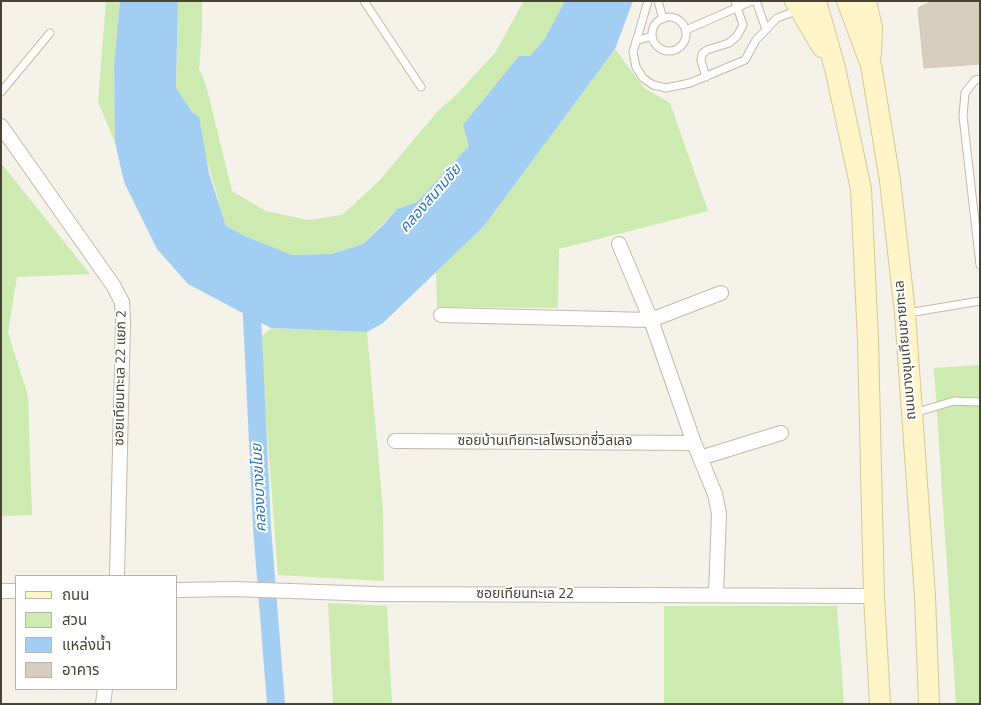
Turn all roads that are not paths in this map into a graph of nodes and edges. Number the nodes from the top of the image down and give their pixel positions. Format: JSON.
{"nodes":[{"id":1,"x":364,"y":1,"type":"edge"},
{"id":2,"x":648,"y":1,"type":"edge"},
{"id":3,"x":658,"y":1,"type":"edge"},
{"id":4,"x":754,"y":1,"type":"edge"},
{"id":5,"x":864,"y":2,"type":"edge"},
{"id":6,"x":803,"y":4,"type":"edge"},
{"id":7,"x":736,"y":5,"type":"edge"},
{"id":8,"x":662,"y":18,"type":"junction"},
{"id":9,"x":766,"y":29,"type":"junction"},
{"id":10,"x":686,"y":30,"type":"junction"},
{"id":11,"x":50,"y":33,"type":"dead end"},
{"id":12,"x":652,"y":36,"type":"junction"},
{"id":13,"x":636,"y":41,"type":"junction"},
{"id":14,"x":706,"y":77,"type":"junction"},
{"id":15,"x":980,"y":79,"type":"edge"},
{"id":16,"x":420,"y":87,"type":"dead end"},
{"id":17,"x":1,"y":92,"type":"edge"},
{"id":18,"x":1,"y":126,"type":"edge"},
{"id":19,"x":619,"y":244,"type":"dead end"},
{"id":20,"x":980,"y":265,"type":"edge"},
{"id":21,"x":721,"y":293,"type":"dead end"},
{"id":22,"x":980,"y":302,"type":"edge"},
{"id":23,"x":905,"y":313,"type":"junction"},
{"id":24,"x":441,"y":315,"type":"dead end"},
{"id":25,"x":651,"y":320,"type":"junction"},
{"id":26,"x":980,"y":402,"type":"edge"},
{"id":27,"x":912,"y":414,"type":"junction"},
{"id":28,"x":781,"y":433,"type":"dead end"},
{"id":29,"x":395,"y":441,"type":"dead end"},
{"id":30,"x":694,"y":443,"type":"junction"},
{"id":31,"x":700,"y":458,"type":"junction"},
{"id":32,"x":117,"y":575,"type":"edge"},
{"id":33,"x":178,"y":590,"type":"edge"},
{"id":34,"x":1,"y":591,"type":"edge"},
{"id":35,"x":15,"y":591,"type":"edge"},
{"id":36,"x":716,"y":595,"type":"junction"},
{"id":37,"x":874,"y":596,"type":"junction"},
{"id":38,"x":105,"y":690,"type":"edge"},
{"id":39,"x":103,"y":704,"type":"edge"},
{"id":40,"x":880,"y":704,"type":"edge"},
{"id":41,"x":929,"y":704,"type":"edge"}],
"edges":[{"from":1,"to":16,"type":"lane"},
{"from":2,"to":13,"type":"lane"},
{"from":3,"to":8,"type":"lane"},
{"from":4,"to":7,"type":"lane"},
{"from":4,"to":9,"type":"lane"},
{"from":5,"to":23,"type":"main road","name":"ถนนบางขุนเทียนชายทะเล"},
{"from":6,"to":9,"type":"lane"},
{"from":6,"to":37,"type":"main road"},
{"from":7,"to":10,"type":"lane"},
{"from":7,"to":14,"type":"lane"},
{"from":8,"to":10,"type":"lane"},
{"from":8,"to":12,"type":"lane"},
{"from":9,"to":14,"type":"lane"},
{"from":10,"to":12,"type":"lane"},
{"from":11,"to":17,"type":"lane"},
{"from":12,"to":13,"type":"lane"},
{"from":13,"to":14,"type":"lane"},
{"from":15,"to":20,"type":"lane"},
{"from":18,"to":32,"type":"street","name":"ซอยเทียนทะเล 22 แยก 2"},
{"from":19,"to":25,"type":"street"},
{"from":21,"to":25,"type":"street"},
{"from":22,"to":23,"type":"lane"},
{"from":23,"to":27,"type":"main road","name":"ถนนบางขุนเทียนชายทะเล"},
{"from":24,"to":25,"type":"street"},
{"from":25,"to":30,"type":"street"},
{"from":26,"to":27,"type":"lane"},
{"from":27,"to":41,"type":"main road","name":"ถนนบางขุนเทียนชายทะเล"},
{"from":28,"to":31,"type":"street"},
{"from":29,"to":30,"type":"street","name":"ซอยบ้านเทียทะเลไพรเวทซี่วิลเลจ"},
{"from":30,"to":31,"type":"street"},
{"from":31,"to":36,"type":"street"},
{"from":33,"to":36,"type":"street","name":"ซอยเทียนทะเล 22"},
{"from":34,"to":35,"type":"street"},
{"from":36,"to":37,"type":"street","name":"ซอยเทียนทะเล 22"},
{"from":37,"to":40,"type":"main road"},
{"from":38,"to":39,"type":"street"}]}
